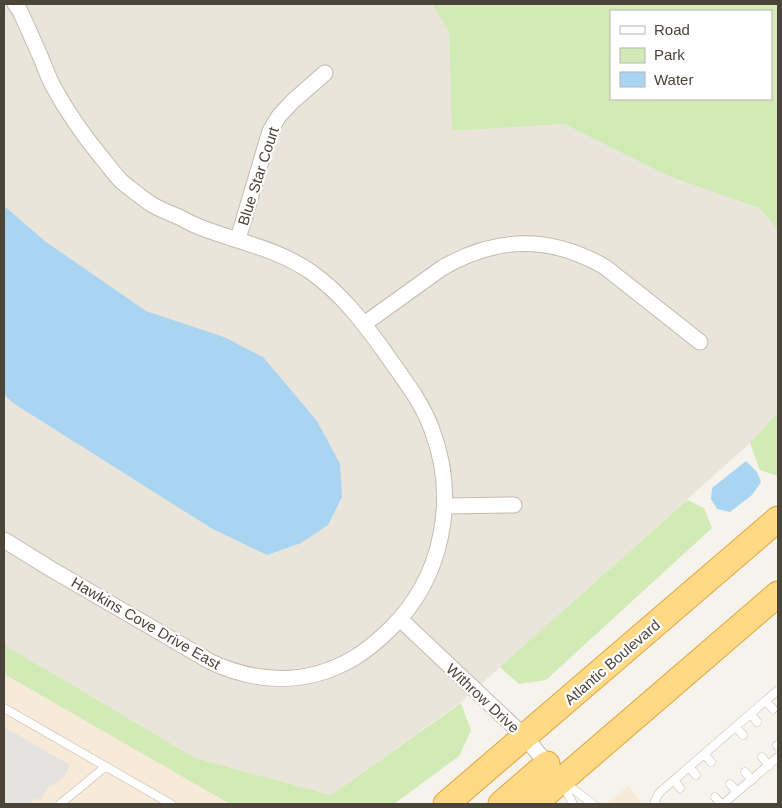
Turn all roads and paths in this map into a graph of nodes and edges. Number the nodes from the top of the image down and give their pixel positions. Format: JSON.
{"nodes":[{"id":1,"x":23,"y":6,"type":"edge"},
{"id":2,"x":325,"y":73,"type":"dead end"},
{"id":3,"x":238,"y":239,"type":"junction"},
{"id":4,"x":364,"y":324,"type":"junction"},
{"id":5,"x":700,"y":342,"type":"dead end"},
{"id":6,"x":514,"y":505,"type":"dead end"},
{"id":7,"x":445,"y":506,"type":"junction"},
{"id":8,"x":778,"y":520,"type":"edge"},
{"id":9,"x":4,"y":540,"type":"edge"},
{"id":10,"x":778,"y":594,"type":"edge"},
{"id":11,"x":400,"y":619,"type":"junction"},
{"id":12,"x":778,"y":690,"type":"edge"},
{"id":13,"x":766,"y":701,"type":"junction"},
{"id":14,"x":4,"y":708,"type":"edge"},
{"id":15,"x":773,"y":709,"type":"dead end"},
{"id":16,"x":751,"y":714,"type":"junction"},
{"id":17,"x":757,"y":722,"type":"dead end"},
{"id":18,"x":736,"y":727,"type":"junction"},
{"id":19,"x":743,"y":735,"type":"dead end"},
{"id":20,"x":525,"y":737,"type":"junction"},
{"id":21,"x":720,"y":741,"type":"junction"},
{"id":22,"x":726,"y":748,"type":"dead end"},
{"id":23,"x":704,"y":754,"type":"junction"},
{"id":24,"x":762,"y":758,"type":"dead end"},
{"id":25,"x":778,"y":758,"type":"edge"},
{"id":26,"x":711,"y":762,"type":"dead end"},
{"id":27,"x":105,"y":766,"type":"junction"},
{"id":28,"x":769,"y":766,"type":"junction"},
{"id":29,"x":689,"y":767,"type":"junction"},
{"id":30,"x":554,"y":772,"type":"junction"},
{"id":31,"x":745,"y":772,"type":"dead end"},
{"id":32,"x":696,"y":775,"type":"dead end"},
{"id":33,"x":674,"y":780,"type":"junction"},
{"id":34,"x":752,"y":780,"type":"junction"},
{"id":35,"x":730,"y":784,"type":"dead end"},
{"id":36,"x":680,"y":788,"type":"dead end"},
{"id":37,"x":737,"y":792,"type":"junction"},
{"id":38,"x":716,"y":797,"type":"dead end"},
{"id":39,"x":60,"y":804,"type":"edge"},
{"id":40,"x":170,"y":804,"type":"edge"},
{"id":41,"x":446,"y":804,"type":"edge"},
{"id":42,"x":500,"y":804,"type":"edge"},
{"id":43,"x":534,"y":804,"type":"edge"},
{"id":44,"x":573,"y":804,"type":"edge"},
{"id":45,"x":593,"y":804,"type":"edge"},
{"id":46,"x":655,"y":804,"type":"edge"},
{"id":47,"x":722,"y":804,"type":"edge"}],
"edges":[{"from":1,"to":3,"type":"street","name":"Hawkins Cove Drive East"},
{"from":2,"to":3,"type":"street","name":"Blue Star Court"},
{"from":3,"to":4,"type":"street","name":"Hawkins Cove Drive East"},
{"from":4,"to":5,"type":"street"},
{"from":4,"to":7,"type":"street","name":"Hawkins Cove Drive East"},
{"from":6,"to":7,"type":"street"},
{"from":7,"to":11,"type":"street","name":"Hawkins Cove Drive East"},
{"from":8,"to":20,"type":"highway","name":"Atlantic Boulevard"},
{"from":9,"to":11,"type":"street","name":"Hawkins Cove Drive East"},
{"from":10,"to":30,"type":"highway"},
{"from":11,"to":20,"type":"street","name":"Withrow Drive"},
{"from":12,"to":13,"type":"lane"},
{"from":13,"to":15,"type":"lane"},
{"from":13,"to":16,"type":"lane"},
{"from":14,"to":27,"type":"lane"},
{"from":16,"to":17,"type":"lane"},
{"from":16,"to":18,"type":"lane"},
{"from":18,"to":19,"type":"lane"},
{"from":18,"to":21,"type":"lane"},
{"from":20,"to":30,"type":"street","name":"Withrow Drive"},
{"from":20,"to":41,"type":"highway","name":"Atlantic Boulevard"},
{"from":21,"to":22,"type":"lane"},
{"from":21,"to":23,"type":"lane"},
{"from":23,"to":26,"type":"lane"},
{"from":23,"to":29,"type":"lane"},
{"from":24,"to":28,"type":"lane"},
{"from":25,"to":28,"type":"lane"},
{"from":27,"to":39,"type":"lane"},
{"from":27,"to":40,"type":"lane"},
{"from":28,"to":34,"type":"lane"},
{"from":29,"to":32,"type":"lane"},
{"from":29,"to":33,"type":"lane"},
{"from":30,"to":42,"type":"highway"},
{"from":30,"to":43,"type":"highway"},
{"from":30,"to":44,"type":"lane"},
{"from":30,"to":45,"type":"lane"},
{"from":31,"to":34,"type":"lane"},
{"from":33,"to":36,"type":"lane"},
{"from":33,"to":46,"type":"lane"},
{"from":34,"to":37,"type":"lane"},
{"from":35,"to":37,"type":"lane"},
{"from":37,"to":47,"type":"lane"},
{"from":38,"to":47,"type":"lane"}]}
